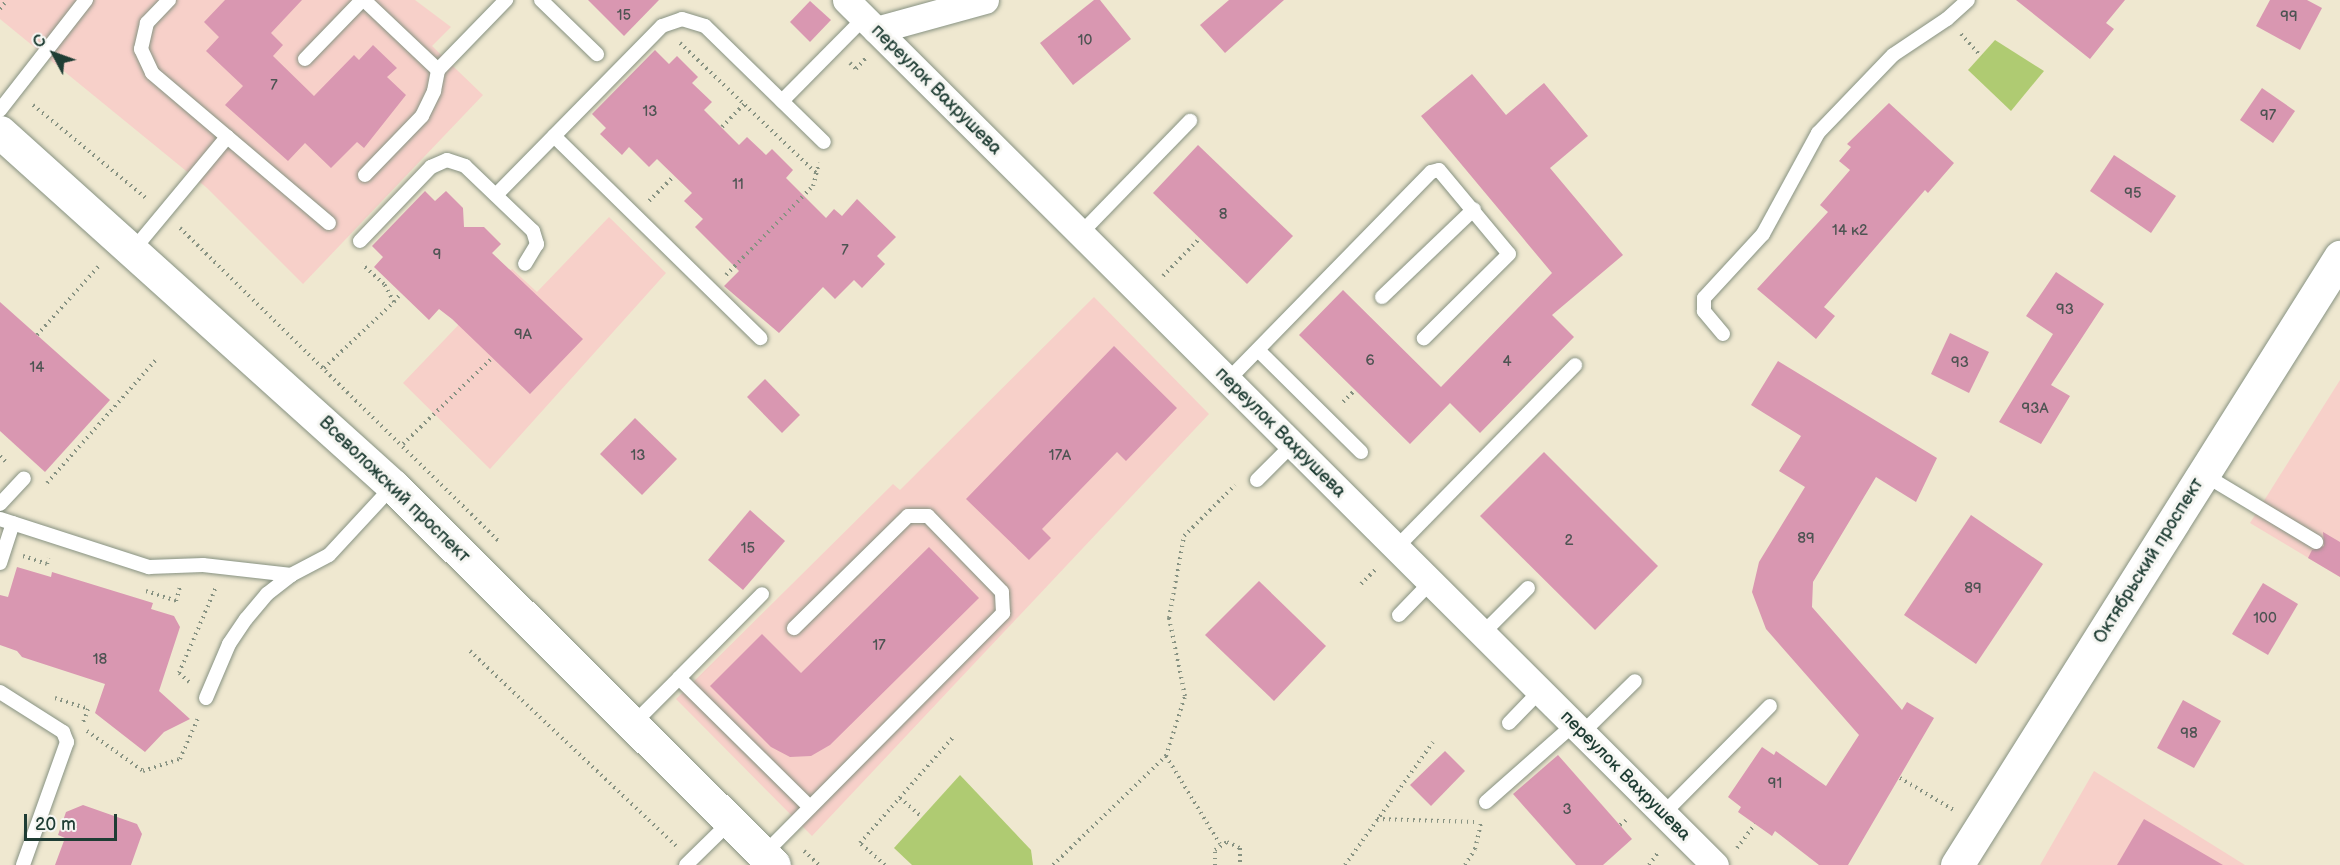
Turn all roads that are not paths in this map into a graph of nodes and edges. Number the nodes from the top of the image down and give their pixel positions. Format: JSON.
{"nodes":[{"id":1,"x":86,"y":0,"type":"edge"},
{"id":2,"x":169,"y":0,"type":"edge"},
{"id":3,"x":363,"y":0,"type":"edge"},
{"id":4,"x":506,"y":0,"type":"edge"},
{"id":5,"x":541,"y":0,"type":"edge"},
{"id":6,"x":985,"y":0,"type":"edge"},
{"id":7,"x":1968,"y":0,"type":"edge"},
{"id":8,"x":862,"y":16,"type":"edge"},
{"id":9,"x":597,"y":54,"type":"dead end"},
{"id":10,"x":305,"y":59,"type":"dead end"},
{"id":11,"x":438,"y":70,"type":"junction"},
{"id":12,"x":782,"y":101,"type":"junction"},
{"id":13,"x":1190,"y":121,"type":"dead end"},
{"id":14,"x":2,"y":134,"type":"edge"},
{"id":15,"x":554,"y":136,"type":"junction"},
{"id":16,"x":228,"y":137,"type":"junction"},
{"id":17,"x":824,"y":142,"type":"road end"},
{"id":18,"x":365,"y":176,"type":"dead end"},
{"id":19,"x":496,"y":195,"type":"junction"},
{"id":20,"x":1474,"y":209,"type":"junction"},
{"id":21,"x":329,"y":223,"type":"dead end"},
{"id":22,"x":1080,"y":234,"type":"junction"},
{"id":23,"x":360,"y":241,"type":"road end"},
{"id":24,"x":134,"y":249,"type":"junction"},
{"id":25,"x":525,"y":264,"type":"dead end"},
{"id":26,"x":2338,"y":266,"type":"edge"},
{"id":27,"x":1382,"y":297,"type":"dead end"},
{"id":28,"x":1723,"y":334,"type":"dead end"},
{"id":29,"x":759,"y":338,"type":"dead end"},
{"id":30,"x":1424,"y":338,"type":"dead end"},
{"id":31,"x":1258,"y":350,"type":"junction"},
{"id":32,"x":1575,"y":365,"type":"dead end"},
{"id":33,"x":1227,"y":381,"type":"junction"},
{"id":34,"x":1292,"y":445,"type":"junction"},
{"id":35,"x":1361,"y":452,"type":"dead end"},
{"id":36,"x":2203,"y":474,"type":"junction"},
{"id":37,"x":24,"y":478,"type":"road end"},
{"id":38,"x":1257,"y":480,"type":"dead end"},
{"id":39,"x":393,"y":486,"type":"junction"},
{"id":40,"x":0,"y":504,"type":"edge"},
{"id":41,"x":7,"y":521,"type":"edge"},
{"id":42,"x":2316,"y":542,"type":"dead end"},
{"id":43,"x":1396,"y":548,"type":"junction"},
{"id":44,"x":0,"y":563,"type":"edge"},
{"id":45,"x":291,"y":575,"type":"junction"},
{"id":46,"x":1430,"y":583,"type":"junction"},
{"id":47,"x":1528,"y":588,"type":"dead end"},
{"id":48,"x":762,"y":594,"type":"dead end"},
{"id":49,"x":1399,"y":615,"type":"dead end"},
{"id":50,"x":794,"y":628,"type":"dead end"},
{"id":51,"x":1482,"y":634,"type":"junction"},
{"id":52,"x":679,"y":678,"type":"junction"},
{"id":53,"x":1635,"y":681,"type":"dead end"},
{"id":54,"x":1540,"y":691,"type":"junction"},
{"id":55,"x":0,"y":692,"type":"edge"},
{"id":56,"x":206,"y":698,"type":"road end"},
{"id":57,"x":1770,"y":706,"type":"dead end"},
{"id":58,"x":1509,"y":723,"type":"dead end"},
{"id":59,"x":632,"y":725,"type":"junction"},
{"id":60,"x":1578,"y":729,"type":"junction"},
{"id":61,"x":1486,"y":802,"type":"road end"},
{"id":62,"x":810,"y":807,"type":"junction"},
{"id":63,"x":1663,"y":813,"type":"junction"},
{"id":64,"x":729,"y":822,"type":"junction"},
{"id":65,"x":768,"y":860,"type":"edge"},
{"id":66,"x":1724,"y":860,"type":"edge"},
{"id":67,"x":689,"y":863,"type":"edge"},
{"id":68,"x":23,"y":865,"type":"edge"},
{"id":69,"x":1957,"y":865,"type":"edge"}],
"edges":[{"from":1,"to":14,"type":"lane"},
{"from":2,"to":16,"type":"lane"},
{"from":3,"to":10,"type":"lane"},
{"from":3,"to":11,"type":"lane"},
{"from":4,"to":11,"type":"lane"},
{"from":5,"to":9,"type":"lane"},
{"from":6,"to":8,"type":"street"},
{"from":7,"to":28,"type":"lane"},
{"from":8,"to":12,"type":"lane"},
{"from":8,"to":22,"type":"street","name":"переулок Вахрушева"},
{"from":11,"to":18,"type":"lane"},
{"from":12,"to":15,"type":"lane"},
{"from":12,"to":17,"type":"lane"},
{"from":13,"to":22,"type":"lane"},
{"from":14,"to":24,"type":"street","name":"Всеволожский проспект"},
{"from":15,"to":19,"type":"lane"},
{"from":15,"to":29,"type":"lane"},
{"from":16,"to":21,"type":"lane"},
{"from":16,"to":24,"type":"lane"},
{"from":19,"to":23,"type":"lane"},
{"from":19,"to":25,"type":"lane"},
{"from":20,"to":27,"type":"lane"},
{"from":20,"to":30,"type":"lane"},
{"from":20,"to":31,"type":"lane"},
{"from":22,"to":33,"type":"street","name":"переулок Вахрушева"},
{"from":24,"to":39,"type":"street","name":"Всеволожский проспект"},
{"from":26,"to":36,"type":"street","name":"Октябрьский проспект"},
{"from":31,"to":33,"type":"lane"},
{"from":31,"to":35,"type":"lane"},
{"from":32,"to":43,"type":"lane"},
{"from":33,"to":34,"type":"street","name":"переулок Вахрушева"},
{"from":34,"to":38,"type":"lane"},
{"from":34,"to":43,"type":"street","name":"переулок Вахрушева"},
{"from":36,"to":42,"type":"lane"},
{"from":36,"to":69,"type":"street","name":"Октябрьский проспект"},
{"from":37,"to":40,"type":"lane"},
{"from":39,"to":45,"type":"lane"},
{"from":39,"to":59,"type":"street","name":"Всеволожский проспект"},
{"from":41,"to":44,"type":"lane"},
{"from":41,"to":45,"type":"lane"},
{"from":43,"to":46,"type":"street","name":"переулок Вахрушева"},
{"from":45,"to":56,"type":"lane"},
{"from":46,"to":49,"type":"lane"},
{"from":46,"to":51,"type":"street","name":"переулок Вахрушева"},
{"from":47,"to":51,"type":"lane"},
{"from":48,"to":52,"type":"lane"},
{"from":50,"to":62,"type":"lane"},
{"from":51,"to":54,"type":"street","name":"переулок Вахрушева"},
{"from":52,"to":59,"type":"lane"},
{"from":52,"to":62,"type":"lane"},
{"from":53,"to":60,"type":"lane"},
{"from":54,"to":58,"type":"lane"},
{"from":54,"to":60,"type":"street","name":"переулок Вахрушева"},
{"from":55,"to":68,"type":"lane"},
{"from":57,"to":63,"type":"lane"},
{"from":59,"to":64,"type":"street","name":"Всеволожский проспект"},
{"from":60,"to":61,"type":"lane"},
{"from":60,"to":63,"type":"street","name":"переулок Вахрушева"},
{"from":62,"to":65,"type":"lane"},
{"from":63,"to":66,"type":"street","name":"переулок Вахрушева"},
{"from":64,"to":65,"type":"street","name":"Всеволожский проспект"},
{"from":64,"to":67,"type":"lane"}]}
